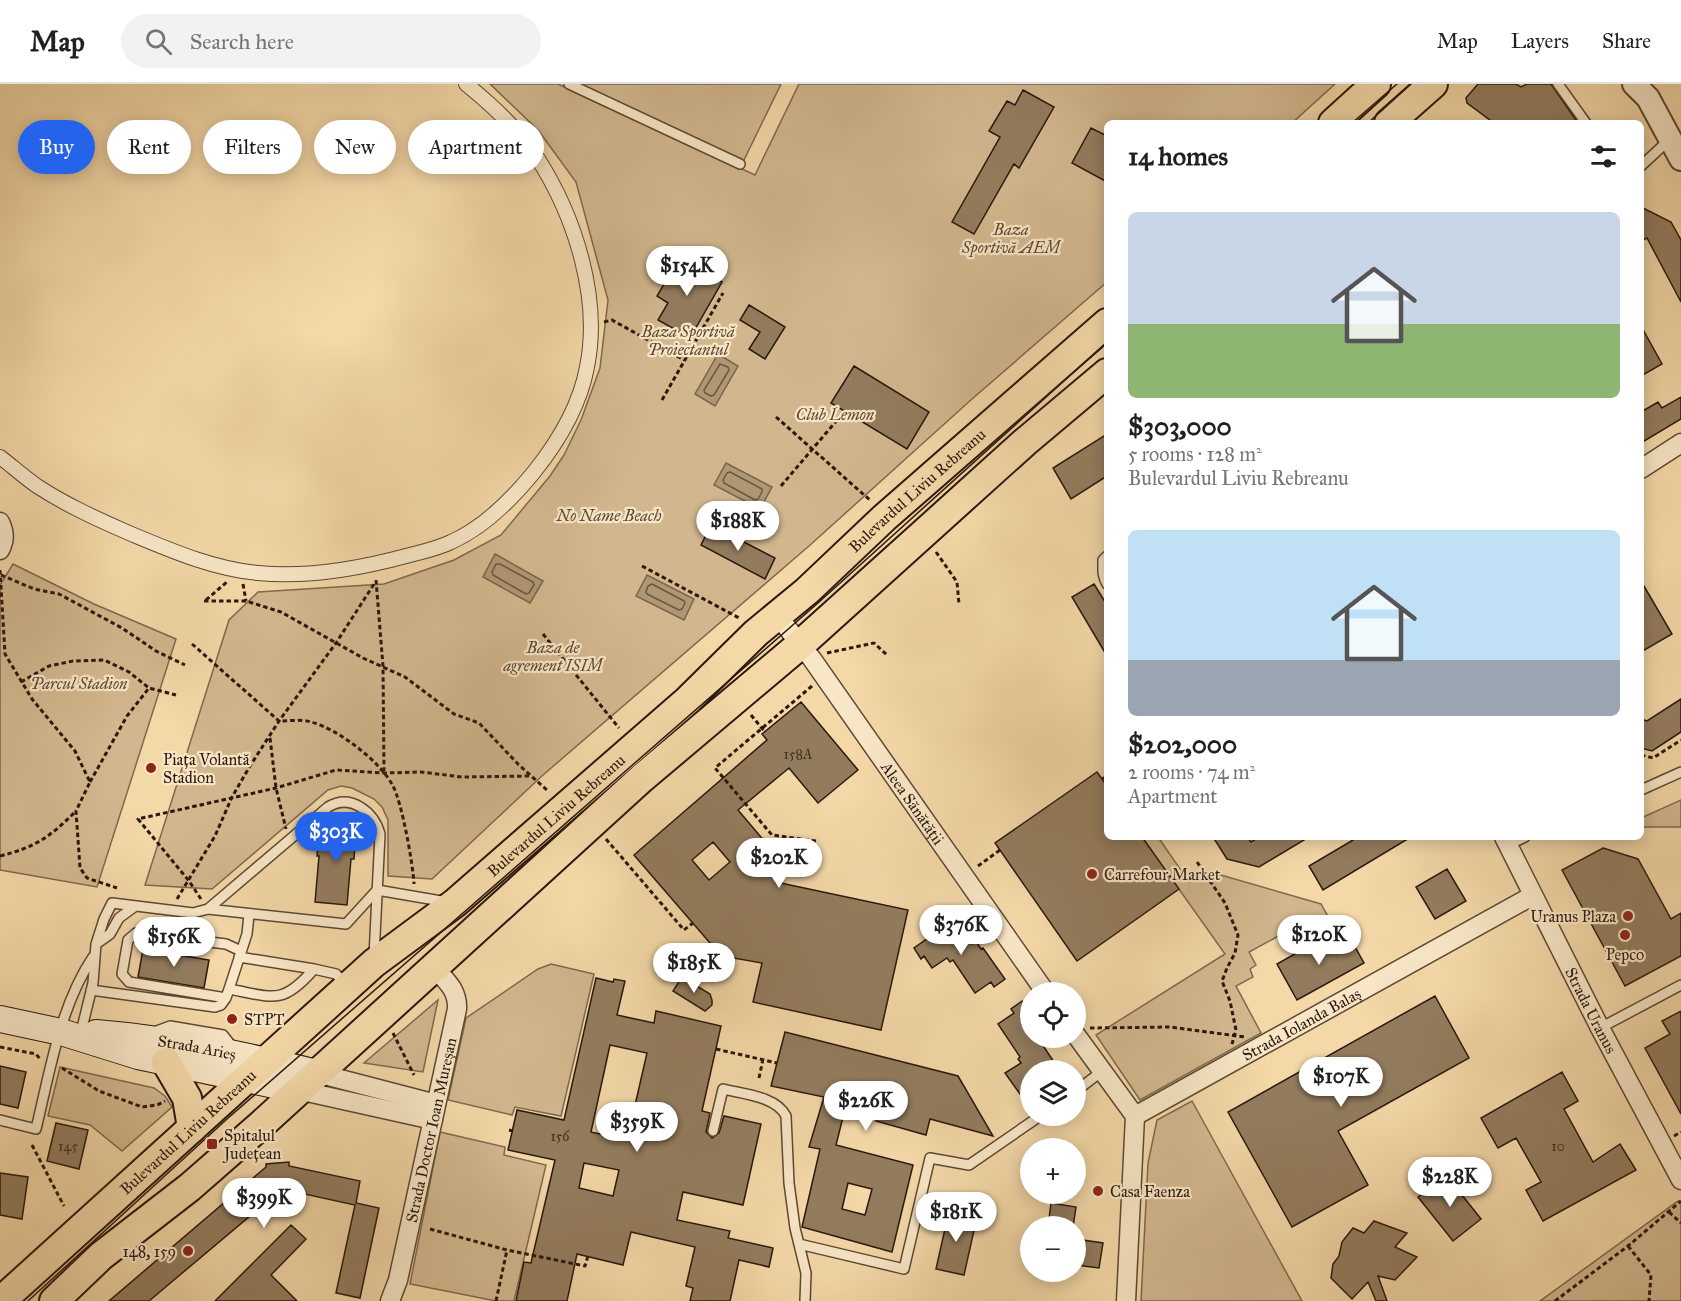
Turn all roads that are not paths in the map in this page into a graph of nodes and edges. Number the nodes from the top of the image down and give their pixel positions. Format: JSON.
{"nodes":[{"id":1,"x":466,"y":84,"type":"edge"},
{"id":2,"x":569,"y":84,"type":"edge"},
{"id":3,"x":1376,"y":84,"type":"edge"},
{"id":4,"x":1433,"y":84,"type":"edge"},
{"id":5,"x":1558,"y":84,"type":"edge"},
{"id":6,"x":1644,"y":88,"type":"edge"},
{"id":7,"x":1336,"y":120,"type":"edge"},
{"id":8,"x":1392,"y":120,"type":"edge"},
{"id":9,"x":1584,"y":120,"type":"edge"},
{"id":10,"x":1670,"y":138,"type":"junction"},
{"id":11,"x":1681,"y":159,"type":"edge"},
{"id":12,"x":1644,"y":163,"type":"edge"},
{"id":13,"x":740,"y":164,"type":"dead end"},
{"id":14,"x":1104,"y":326,"type":"edge"},
{"id":15,"x":1104,"y":375,"type":"edge"},
{"id":16,"x":1681,"y":443,"type":"edge"},
{"id":17,"x":0,"y":457,"type":"edge"},
{"id":18,"x":1644,"y":466,"type":"edge"},
{"id":19,"x":0,"y":522,"type":"edge"},
{"id":20,"x":0,"y":550,"type":"edge"},
{"id":21,"x":1104,"y":559,"type":"edge"},
{"id":22,"x":1104,"y":579,"type":"edge"},
{"id":23,"x":777,"y":615,"type":"junction"},
{"id":24,"x":814,"y":649,"type":"junction"},
{"id":25,"x":1681,"y":772,"type":"edge"},
{"id":26,"x":1644,"y":789,"type":"edge"},
{"id":27,"x":1512,"y":840,"type":"edge"},
{"id":28,"x":540,"y":872,"type":"junction"},
{"id":29,"x":376,"y":890,"type":"junction"},
{"id":30,"x":1532,"y":896,"type":"junction"},
{"id":31,"x":455,"y":903,"type":"junction"},
{"id":32,"x":134,"y":907,"type":"junction"},
{"id":33,"x":516,"y":908,"type":"dead end"},
{"id":34,"x":208,"y":909,"type":"junction"},
{"id":35,"x":249,"y":915,"type":"junction"},
{"id":36,"x":96,"y":944,"type":"junction"},
{"id":37,"x":94,"y":954,"type":"junction"},
{"id":38,"x":240,"y":954,"type":"junction"},
{"id":39,"x":465,"y":956,"type":"dead end"},
{"id":40,"x":374,"y":963,"type":"junction"},
{"id":41,"x":433,"y":966,"type":"junction"},
{"id":42,"x":314,"y":969,"type":"junction"},
{"id":43,"x":1039,"y":982,"type":"edge"},
{"id":44,"x":1681,"y":985,"type":"edge"},
{"id":45,"x":348,"y":987,"type":"junction"},
{"id":46,"x":91,"y":990,"type":"junction"},
{"id":47,"x":227,"y":994,"type":"junction"},
{"id":48,"x":0,"y":1019,"type":"edge"},
{"id":49,"x":1600,"y":1028,"type":"junction"},
{"id":50,"x":71,"y":1032,"type":"junction"},
{"id":51,"x":1086,"y":1040,"type":"edge"},
{"id":52,"x":267,"y":1060,"type":"junction"},
{"id":53,"x":166,"y":1062,"type":"junction"},
{"id":54,"x":241,"y":1066,"type":"junction"},
{"id":55,"x":1101,"y":1072,"type":"junction"},
{"id":56,"x":307,"y":1081,"type":"junction"},
{"id":57,"x":1086,"y":1083,"type":"edge"},
{"id":58,"x":435,"y":1112,"type":"junction"},
{"id":59,"x":1134,"y":1116,"type":"junction"},
{"id":60,"x":0,"y":1120,"type":"edge"},
{"id":61,"x":1026,"y":1126,"type":"edge"},
{"id":62,"x":192,"y":1128,"type":"junction"},
{"id":63,"x":713,"y":1131,"type":"dead end"},
{"id":64,"x":1681,"y":1180,"type":"edge"},
{"id":65,"x":799,"y":1244,"type":"junction"},
{"id":66,"x":393,"y":1300,"type":"edge"},
{"id":67,"x":1,"y":1301,"type":"edge"},
{"id":68,"x":54,"y":1301,"type":"edge"},
{"id":69,"x":805,"y":1301,"type":"edge"},
{"id":70,"x":1126,"y":1301,"type":"edge"}],
"edges":[{"from":1,"to":17,"type":"street"},
{"from":2,"to":13,"type":"lane"},
{"from":3,"to":7,"type":"main road"},
{"from":4,"to":8,"type":"main road"},
{"from":5,"to":9,"type":"lane"},
{"from":6,"to":10,"type":"street"},
{"from":10,"to":11,"type":"street"},
{"from":10,"to":12,"type":"lane"},
{"from":14,"to":23,"type":"main road","name":"Bulevardul Liviu Rebreanu"},
{"from":15,"to":24,"type":"main road","name":"Bulevardul Liviu Rebreanu"},
{"from":16,"to":18,"type":"street"},
{"from":19,"to":20,"type":"street"},
{"from":21,"to":22,"type":"lane"},
{"from":23,"to":24,"type":"street","name":"Aleea Sănătății"},
{"from":23,"to":31,"type":"main road","name":"Bulevardul Liviu Rebreanu"},
{"from":24,"to":28,"type":"main road","name":"Bulevardul Liviu Rebreanu"},
{"from":24,"to":43,"type":"street","name":"Aleea Sănătății"},
{"from":25,"to":26,"type":"lane"},
{"from":27,"to":30,"type":"street","name":"Strada Uranus"},
{"from":28,"to":33,"type":"lane"},
{"from":28,"to":41,"type":"main road","name":"Bulevardul Liviu Rebreanu"},
{"from":29,"to":31,"type":"lane"},
{"from":29,"to":34,"type":"lane"},
{"from":29,"to":35,"type":"lane"},
{"from":29,"to":40,"type":"lane"},
{"from":30,"to":49,"type":"street","name":"Strada Uranus"},
{"from":30,"to":59,"type":"street","name":"Strada Iolanda Balaș"},
{"from":31,"to":40,"type":"main road","name":"Bulevardul Liviu Rebreanu"},
{"from":32,"to":34,"type":"lane"},
{"from":32,"to":36,"type":"lane"},
{"from":32,"to":36,"type":"lane"},
{"from":34,"to":35,"type":"lane"},
{"from":35,"to":38,"type":"lane"},
{"from":36,"to":37,"type":"lane"},
{"from":37,"to":46,"type":"lane"},
{"from":37,"to":50,"type":"lane"},
{"from":38,"to":42,"type":"lane"},
{"from":38,"to":47,"type":"lane"},
{"from":38,"to":47,"type":"lane"},
{"from":39,"to":41,"type":"lane"},
{"from":40,"to":45,"type":"main road","name":"Bulevardul Liviu Rebreanu"},
{"from":41,"to":56,"type":"main road","name":"Bulevardul Liviu Rebreanu"},
{"from":41,"to":58,"type":"street","name":"Strada Doctor Ioan Mureșan"},
{"from":42,"to":45,"type":"lane"},
{"from":42,"to":47,"type":"lane"},
{"from":44,"to":49,"type":"lane"},
{"from":45,"to":52,"type":"main road","name":"Bulevardul Liviu Rebreanu"},
{"from":46,"to":47,"type":"lane"},
{"from":46,"to":50,"type":"lane"},
{"from":48,"to":50,"type":"main road","name":"Strada Arieș"},
{"from":49,"to":64,"type":"street","name":"Strada Uranus"},
{"from":50,"to":53,"type":"main road","name":"Strada Arieș"},
{"from":50,"to":54,"type":"main road","name":"Strada Arieș"},
{"from":50,"to":60,"type":"lane"},
{"from":51,"to":55,"type":"street"},
{"from":52,"to":54,"type":"main road","name":"Bulevardul Liviu Rebreanu"},
{"from":52,"to":56,"type":"main road","name":"Strada Arieș"},
{"from":53,"to":54,"type":"main road","name":"Strada Arieș"},
{"from":53,"to":62,"type":"main road"},
{"from":54,"to":56,"type":"main road","name":"Strada Arieș"},
{"from":54,"to":62,"type":"main road","name":"Bulevardul Liviu Rebreanu"},
{"from":55,"to":57,"type":"lane"},
{"from":55,"to":59,"type":"street"},
{"from":56,"to":58,"type":"street","name":"Strada Arieș"},
{"from":56,"to":58,"type":"street","name":"Strada Arieș"},
{"from":56,"to":68,"type":"main road","name":"Bulevardul Liviu Rebreanu"},
{"from":58,"to":66,"type":"street","name":"Strada Doctor Ioan Mureșan"},
{"from":59,"to":70,"type":"street"},
{"from":61,"to":65,"type":"lane"},
{"from":62,"to":67,"type":"main road","name":"Bulevardul Liviu Rebreanu"},
{"from":63,"to":65,"type":"lane"},
{"from":65,"to":69,"type":"lane"}]}
